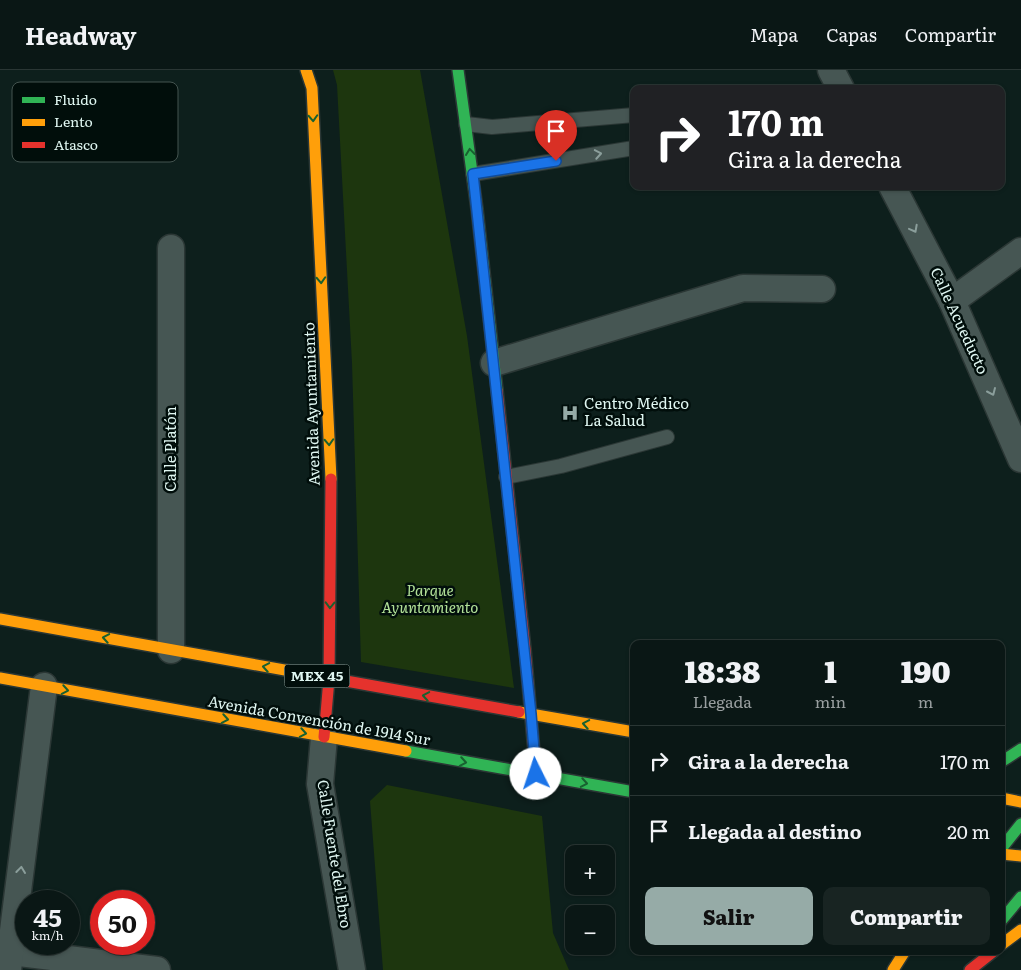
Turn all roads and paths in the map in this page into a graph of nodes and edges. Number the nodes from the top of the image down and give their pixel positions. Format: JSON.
{"nodes":[{"id":1,"x":306,"y":70,"type":"edge"},
{"id":2,"x":458,"y":70,"type":"edge"},
{"id":3,"x":831,"y":70,"type":"edge"},
{"id":4,"x":839,"y":85,"type":"edge"},
{"id":5,"x":630,"y":115,"type":"edge"},
{"id":6,"x":466,"y":124,"type":"junction"},
{"id":7,"x":630,"y":149,"type":"edge"},
{"id":8,"x":473,"y":174,"type":"junction"},
{"id":9,"x":894,"y":190,"type":"edge"},
{"id":10,"x":172,"y":248,"type":"dead end"},
{"id":11,"x":1021,"y":251,"type":"edge"},
{"id":12,"x":822,"y":289,"type":"dead end"},
{"id":13,"x":952,"y":301,"type":"junction"},
{"id":14,"x":494,"y":363,"type":"junction"},
{"id":15,"x":667,"y":437,"type":"dead end"},
{"id":16,"x":1021,"y":459,"type":"edge"},
{"id":17,"x":506,"y":477,"type":"junction"},
{"id":18,"x":0,"y":619,"type":"edge"},
{"id":19,"x":171,"y":650,"type":"junction"},
{"id":20,"x":0,"y":678,"type":"edge"},
{"id":21,"x":329,"y":678,"type":"junction"},
{"id":22,"x":44,"y":686,"type":"junction"},
{"id":23,"x":531,"y":714,"type":"junction"},
{"id":24,"x":630,"y":731,"type":"edge"},
{"id":25,"x":324,"y":737,"type":"junction"},
{"id":26,"x":1021,"y":749,"type":"edge"},
{"id":27,"x":1005,"y":759,"type":"edge"},
{"id":28,"x":536,"y":774,"type":"junction"},
{"id":29,"x":630,"y":791,"type":"edge"},
{"id":30,"x":1005,"y":799,"type":"edge"},
{"id":31,"x":1021,"y":802,"type":"edge"},
{"id":32,"x":1021,"y":824,"type":"edge"},
{"id":33,"x":1005,"y":844,"type":"edge"},
{"id":34,"x":1005,"y":854,"type":"edge"},
{"id":35,"x":1021,"y":856,"type":"edge"},
{"id":36,"x":1021,"y":897,"type":"edge"},
{"id":37,"x":1005,"y":915,"type":"edge"},
{"id":38,"x":1021,"y":930,"type":"edge"},
{"id":39,"x":1005,"y":942,"type":"edge"},
{"id":40,"x":902,"y":955,"type":"edge"},
{"id":41,"x":972,"y":955,"type":"edge"},
{"id":42,"x":989,"y":955,"type":"edge"},
{"id":43,"x":9,"y":961,"type":"edge"},
{"id":44,"x":158,"y":970,"type":"edge"},
{"id":45,"x":352,"y":970,"type":"edge"},
{"id":46,"x":893,"y":970,"type":"edge"},
{"id":47,"x":960,"y":970,"type":"edge"},
{"id":48,"x":970,"y":970,"type":"edge"}],
"edges":[{"from":1,"to":21,"type":"main road","name":"Avenida Ayuntamiento","one_way":true},
{"from":2,"to":6,"type":"main road"},
{"from":3,"to":4,"type":"street"},
{"from":5,"to":6,"type":"lane"},
{"from":8,"to":6,"type":"main road","one_way":true},
{"from":8,"to":7,"type":"lane","one_way":true},
{"from":8,"to":14,"type":"main road"},
{"from":9,"to":13,"type":"street","name":"Calle Acueducto","one_way":true},
{"from":10,"to":19,"type":"street","name":"Calle Platón"},
{"from":11,"to":13,"type":"street"},
{"from":12,"to":14,"type":"street"},
{"from":13,"to":16,"type":"street","name":"Calle Acueducto","one_way":true},
{"from":14,"to":17,"type":"main road"},
{"from":15,"to":17,"type":"lane"},
{"from":17,"to":23,"type":"main road"},
{"from":19,"to":18,"type":"main road","number":"MEX 45","one_way":true},
{"from":21,"to":19,"type":"main road","number":"MEX 45","one_way":true},
{"from":20,"to":22,"type":"main road","name":"Avenida Convención de 1914 Sur"},
{"from":23,"to":21,"type":"main road","number":"MEX 45","one_way":true},
{"from":21,"to":25,"type":"main road","name":"Avenida Ayuntamiento"},
{"from":22,"to":25,"type":"main road","name":"Avenida Convención de 1914 Sur","one_way":true},
{"from":43,"to":22,"type":"street","one_way":true},
{"from":24,"to":23,"type":"main road","number":"MEX 45","one_way":true},
{"from":23,"to":28,"type":"main road"},
{"from":25,"to":28,"type":"main road","name":"Avenida Convención de 1914 Sur","one_way":true},
{"from":25,"to":45,"type":"street","name":"Calle Fuente del Ebro"},
{"from":26,"to":27,"type":"main road"},
{"from":28,"to":29,"type":"main road","name":"Avenida Convención de 1914 Sur","one_way":true},
{"from":30,"to":31,"type":"main road"},
{"from":32,"to":33,"type":"main road"},
{"from":34,"to":35,"type":"main road"},
{"from":36,"to":37,"type":"main road"},
{"from":38,"to":39,"type":"main road"},
{"from":40,"to":46,"type":"main road"},
{"from":41,"to":47,"type":"main road"},
{"from":42,"to":48,"type":"main road"},
{"from":43,"to":44,"type":"street"}]}
